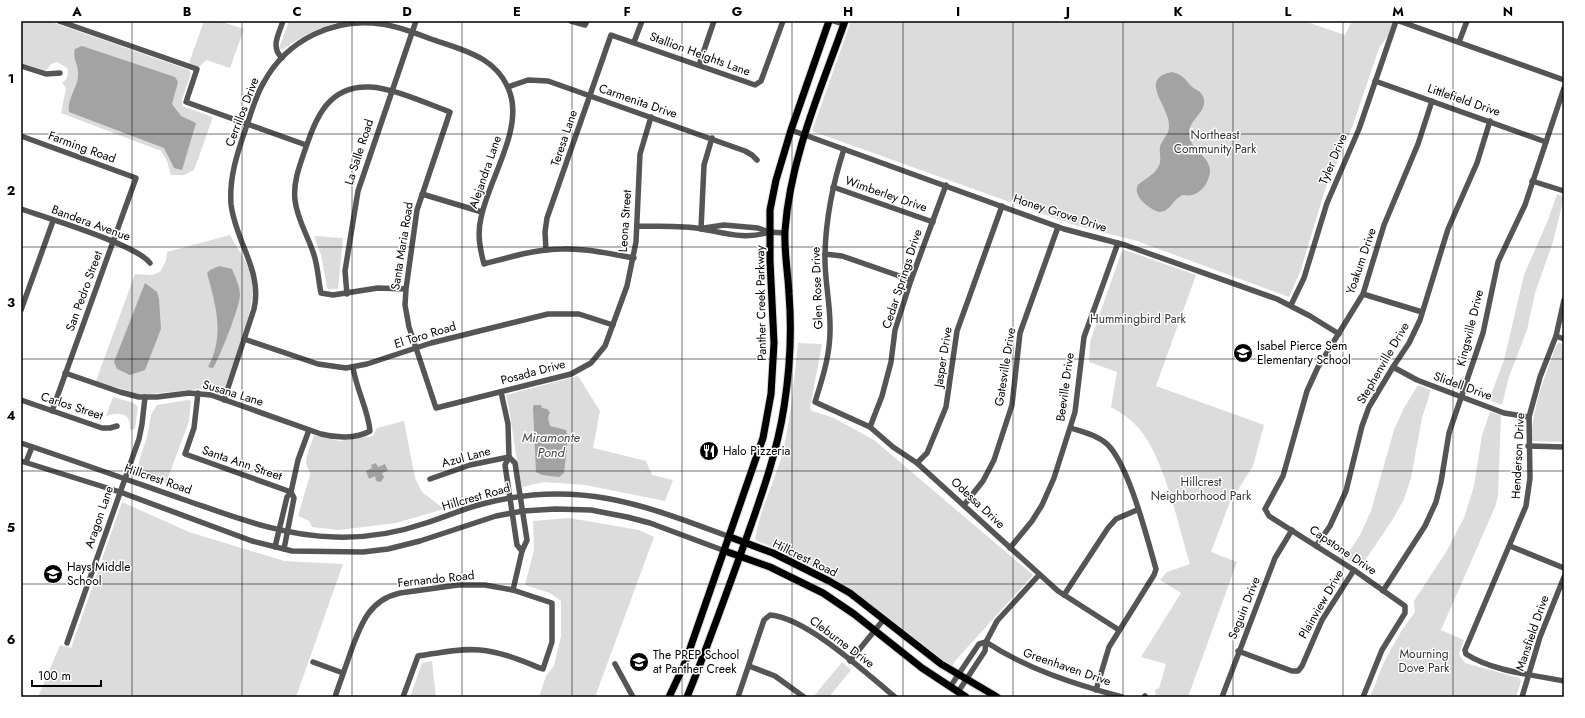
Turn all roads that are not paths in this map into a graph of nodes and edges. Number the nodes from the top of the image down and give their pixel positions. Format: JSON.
{"nodes":[{"id":1,"x":59,"y":21,"type":"edge"},
{"id":2,"x":283,"y":21,"type":"edge"},
{"id":3,"x":416,"y":21,"type":"edge"},
{"id":4,"x":571,"y":21,"type":"edge"},
{"id":5,"x":642,"y":21,"type":"edge"},
{"id":6,"x":714,"y":21,"type":"edge"},
{"id":7,"x":783,"y":21,"type":"edge"},
{"id":8,"x":829,"y":21,"type":"edge"},
{"id":9,"x":834,"y":21,"type":"edge"},
{"id":10,"x":1397,"y":21,"type":"edge"},
{"id":11,"x":1467,"y":21,"type":"edge"},
{"id":12,"x":349,"y":22,"type":"edge"},
{"id":13,"x":586,"y":23,"type":"edge"},
{"id":14,"x":845,"y":23,"type":"edge"},
{"id":15,"x":412,"y":32,"type":"junction"},
{"id":16,"x":611,"y":35,"type":"joint"},
{"id":17,"x":634,"y":42,"type":"junction"},
{"id":18,"x":1459,"y":42,"type":"junction"},
{"id":19,"x":282,"y":58,"type":"junction"},
{"id":20,"x":699,"y":65,"type":"junction"},
{"id":21,"x":21,"y":66,"type":"edge"},
{"id":22,"x":60,"y":73,"type":"dead end"},
{"id":23,"x":1564,"y":80,"type":"edge"},
{"id":24,"x":1375,"y":81,"type":"junction"},
{"id":25,"x":508,"y":87,"type":"junction"},
{"id":26,"x":1564,"y":88,"type":"edge"},
{"id":27,"x":391,"y":92,"type":"junction"},
{"id":28,"x":590,"y":96,"type":"junction"},
{"id":29,"x":1432,"y":101,"type":"junction"},
{"id":30,"x":651,"y":117,"type":"junction"},
{"id":31,"x":1490,"y":121,"type":"junction"},
{"id":32,"x":247,"y":124,"type":"junction"},
{"id":33,"x":791,"y":130,"type":"junction"},
{"id":34,"x":805,"y":135,"type":"junction"},
{"id":35,"x":21,"y":136,"type":"edge"},
{"id":36,"x":712,"y":138,"type":"junction"},
{"id":37,"x":1546,"y":142,"type":"junction"},
{"id":38,"x":306,"y":145,"type":"junction"},
{"id":39,"x":844,"y":149,"type":"junction"},
{"id":40,"x":757,"y":160,"type":"dead end"},
{"id":41,"x":136,"y":178,"type":"joint"},
{"id":42,"x":1532,"y":181,"type":"junction"},
{"id":43,"x":946,"y":185,"type":"junction"},
{"id":44,"x":833,"y":187,"type":"junction"},
{"id":45,"x":1564,"y":191,"type":"edge"},
{"id":46,"x":422,"y":194,"type":"junction"},
{"id":47,"x":1002,"y":206,"type":"junction"},
{"id":48,"x":21,"y":209,"type":"edge"},
{"id":49,"x":482,"y":212,"type":"junction"},
{"id":50,"x":53,"y":220,"type":"junction"},
{"id":51,"x":933,"y":222,"type":"junction"},
{"id":52,"x":637,"y":226,"type":"junction"},
{"id":53,"x":1058,"y":226,"type":"junction"},
{"id":54,"x":701,"y":229,"type":"junction"},
{"id":55,"x":770,"y":232,"type":"junction"},
{"id":56,"x":785,"y":233,"type":"junction"},
{"id":57,"x":114,"y":242,"type":"junction"},
{"id":58,"x":1118,"y":243,"type":"junction"},
{"id":59,"x":546,"y":250,"type":"junction"},
{"id":60,"x":825,"y":254,"type":"junction"},
{"id":61,"x":634,"y":258,"type":"junction"},
{"id":62,"x":150,"y":263,"type":"dead end"},
{"id":63,"x":911,"y":280,"type":"junction"},
{"id":64,"x":406,"y":289,"type":"junction"},
{"id":65,"x":347,"y":294,"type":"junction"},
{"id":66,"x":1363,"y":294,"type":"junction"},
{"id":67,"x":1564,"y":300,"type":"edge"},
{"id":68,"x":1291,"y":305,"type":"junction"},
{"id":69,"x":21,"y":310,"type":"edge"},
{"id":70,"x":1422,"y":312,"type":"junction"},
{"id":71,"x":613,"y":325,"type":"junction"},
{"id":72,"x":1339,"y":334,"type":"junction"},
{"id":73,"x":1556,"y":336,"type":"junction"},
{"id":74,"x":244,"y":339,"type":"junction"},
{"id":75,"x":1564,"y":339,"type":"edge"},
{"id":76,"x":415,"y":348,"type":"junction"},
{"id":77,"x":353,"y":367,"type":"junction"},
{"id":78,"x":1393,"y":367,"type":"junction"},
{"id":79,"x":65,"y":372,"type":"junction"},
{"id":80,"x":501,"y":392,"type":"junction"},
{"id":81,"x":198,"y":393,"type":"junction"},
{"id":82,"x":145,"y":397,"type":"junction"},
{"id":83,"x":1461,"y":397,"type":"junction"},
{"id":84,"x":21,"y":400,"type":"edge"},
{"id":85,"x":224,"y":400,"type":"junction"},
{"id":86,"x":816,"y":402,"type":"joint"},
{"id":87,"x":436,"y":408,"type":"joint"},
{"id":88,"x":52,"y":411,"type":"junction"},
{"id":89,"x":1529,"y":417,"type":"junction"},
{"id":90,"x":117,"y":426,"type":"dead end"},
{"id":91,"x":870,"y":427,"type":"junction"},
{"id":92,"x":1071,"y":428,"type":"junction"},
{"id":93,"x":309,"y":430,"type":"junction"},
{"id":94,"x":21,"y":443,"type":"edge"},
{"id":95,"x":1528,"y":446,"type":"junction"},
{"id":96,"x":32,"y":447,"type":"junction"},
{"id":97,"x":1564,"y":447,"type":"edge"},
{"id":98,"x":509,"y":457,"type":"junction"},
{"id":99,"x":24,"y":462,"type":"edge"},
{"id":100,"x":917,"y":463,"type":"junction"},
{"id":101,"x":124,"y":479,"type":"junction"},
{"id":102,"x":430,"y":479,"type":"dead end"},
{"id":103,"x":120,"y":492,"type":"junction"},
{"id":104,"x":291,"y":492,"type":"junction"},
{"id":105,"x":521,"y":496,"type":"junction"},
{"id":106,"x":511,"y":498,"type":"junction"},
{"id":107,"x":964,"y":505,"type":"junction"},
{"id":108,"x":1137,"y":510,"type":"junction"},
{"id":109,"x":523,"y":511,"type":"junction"},
{"id":110,"x":1266,"y":512,"type":"joint"},
{"id":111,"x":513,"y":513,"type":"junction"},
{"id":112,"x":280,"y":530,"type":"junction"},
{"id":113,"x":1292,"y":530,"type":"junction"},
{"id":114,"x":288,"y":532,"type":"junction"},
{"id":115,"x":730,"y":537,"type":"junction"},
{"id":116,"x":744,"y":542,"type":"junction"},
{"id":117,"x":1316,"y":546,"type":"junction"},
{"id":118,"x":1510,"y":546,"type":"junction"},
{"id":119,"x":275,"y":547,"type":"junction"},
{"id":120,"x":1010,"y":548,"type":"junction"},
{"id":121,"x":284,"y":549,"type":"junction"},
{"id":122,"x":522,"y":551,"type":"junction"},
{"id":123,"x":725,"y":551,"type":"junction"},
{"id":124,"x":740,"y":556,"type":"junction"},
{"id":125,"x":1564,"y":568,"type":"edge"},
{"id":126,"x":1354,"y":570,"type":"junction"},
{"id":127,"x":1040,"y":575,"type":"junction"},
{"id":128,"x":1564,"y":577,"type":"edge"},
{"id":129,"x":513,"y":590,"type":"junction"},
{"id":130,"x":1383,"y":591,"type":"junction"},
{"id":131,"x":1064,"y":595,"type":"junction"},
{"id":132,"x":884,"y":619,"type":"junction"},
{"id":133,"x":875,"y":630,"type":"junction"},
{"id":134,"x":1119,"y":630,"type":"junction"},
{"id":135,"x":986,"y":642,"type":"junction"},
{"id":136,"x":67,"y":643,"type":"dead end"},
{"id":137,"x":1238,"y":651,"type":"junction"},
{"id":138,"x":850,"y":661,"type":"junction"},
{"id":139,"x":313,"y":662,"type":"dead end"},
{"id":140,"x":685,"y":663,"type":"junction"},
{"id":141,"x":614,"y":664,"type":"dead end"},
{"id":142,"x":749,"y":666,"type":"junction"},
{"id":143,"x":699,"y":668,"type":"junction"},
{"id":144,"x":343,"y":673,"type":"junction"},
{"id":145,"x":958,"y":675,"type":"junction"},
{"id":146,"x":1528,"y":675,"type":"junction"},
{"id":147,"x":966,"y":679,"type":"junction"},
{"id":148,"x":1564,"y":681,"type":"edge"},
{"id":149,"x":950,"y":688,"type":"junction"},
{"id":150,"x":1096,"y":690,"type":"junction"},
{"id":151,"x":958,"y":692,"type":"junction"},
{"id":152,"x":335,"y":697,"type":"edge"},
{"id":153,"x":403,"y":697,"type":"edge"},
{"id":154,"x":633,"y":697,"type":"edge"},
{"id":155,"x":669,"y":697,"type":"edge"},
{"id":156,"x":686,"y":697,"type":"edge"},
{"id":157,"x":738,"y":697,"type":"edge"},
{"id":158,"x":804,"y":697,"type":"edge"},
{"id":159,"x":895,"y":697,"type":"edge"},
{"id":160,"x":966,"y":697,"type":"edge"},
{"id":161,"x":997,"y":697,"type":"edge"},
{"id":162,"x":1122,"y":697,"type":"edge"},
{"id":163,"x":1222,"y":697,"type":"edge"},
{"id":164,"x":1363,"y":697,"type":"edge"},
{"id":165,"x":1522,"y":697,"type":"edge"}],
"edges":[{"from":1,"to":32,"type":"street"},
{"from":2,"to":19,"type":"street"},
{"from":3,"to":15,"type":"street","name":"La Salle Road"},
{"from":4,"to":13,"type":"street"},
{"from":5,"to":17,"type":"street"},
{"from":6,"to":20,"type":"street"},
{"from":7,"to":20,"type":"street","name":"Stallion Heights Lane"},
{"from":8,"to":33,"type":"main road","name":"Panther Creek Parkway"},
{"from":9,"to":14,"type":"street"},
{"from":10,"to":18,"type":"street"},
{"from":10,"to":24,"type":"street","name":"Tyler Drive"},
{"from":11,"to":18,"type":"street"},
{"from":12,"to":15,"type":"street","name":"Cerrillos Drive"},
{"from":12,"to":19,"type":"street","name":"Cerrillos Drive"},
{"from":14,"to":34,"type":"main road"},
{"from":15,"to":25,"type":"street","name":"Cerrillos Drive"},
{"from":15,"to":27,"type":"street","name":"La Salle Road"},
{"from":16,"to":17,"type":"street","name":"Stallion Heights Lane"},
{"from":16,"to":28,"type":"street","name":"Teresa Lane"},
{"from":17,"to":20,"type":"street","name":"Stallion Heights Lane"},
{"from":18,"to":23,"type":"street"},
{"from":19,"to":32,"type":"street","name":"Cerrillos Drive"},
{"from":21,"to":22,"type":"street"},
{"from":24,"to":29,"type":"street","name":"Littlefield Drive"},
{"from":24,"to":68,"type":"street","name":"Tyler Drive"},
{"from":25,"to":28,"type":"street","name":"Carmenita Drive"},
{"from":25,"to":49,"type":"street","name":"Alejandra Lane"},
{"from":26,"to":37,"type":"street","name":"Kingsville Drive"},
{"from":27,"to":38,"type":"street"},
{"from":27,"to":46,"type":"street","name":"Santa Maria Road"},
{"from":27,"to":65,"type":"street","name":"La Salle Road"},
{"from":28,"to":30,"type":"street","name":"Carmenita Drive"},
{"from":28,"to":59,"type":"street","name":"Teresa Lane"},
{"from":29,"to":31,"type":"street","name":"Littlefield Drive"},
{"from":29,"to":66,"type":"street","name":"Yoakum Drive"},
{"from":30,"to":36,"type":"street","name":"Carmenita Drive"},
{"from":30,"to":52,"type":"street","name":"Leona Street"},
{"from":31,"to":37,"type":"street","name":"Littlefield Drive"},
{"from":31,"to":70,"type":"street","name":"Stephenville Drive"},
{"from":32,"to":38,"type":"street"},
{"from":32,"to":74,"type":"street","name":"Cerrillos Drive"},
{"from":33,"to":34,"type":"street","name":"Honey Grove Drive"},
{"from":33,"to":55,"type":"main road","name":"Panther Creek Parkway"},
{"from":34,"to":39,"type":"street","name":"Honey Grove Drive"},
{"from":34,"to":56,"type":"main road"},
{"from":35,"to":41,"type":"street","name":"Farming Road"},
{"from":36,"to":40,"type":"street","name":"Carmenita Drive"},
{"from":36,"to":54,"type":"street"},
{"from":37,"to":42,"type":"street","name":"Kingsville Drive"},
{"from":38,"to":65,"type":"street"},
{"from":39,"to":43,"type":"street","name":"Honey Grove Drive"},
{"from":39,"to":44,"type":"street","name":"Glen Rose Drive"},
{"from":41,"to":57,"type":"street","name":"San Pedro Street"},
{"from":42,"to":45,"type":"street"},
{"from":42,"to":83,"type":"street","name":"Kingsville Drive"},
{"from":43,"to":47,"type":"street","name":"Honey Grove Drive"},
{"from":43,"to":51,"type":"street","name":"Cedar Springs Drive"},
{"from":44,"to":51,"type":"street","name":"Wimberley Drive"},
{"from":44,"to":60,"type":"street","name":"Glen Rose Drive"},
{"from":46,"to":49,"type":"street"},
{"from":46,"to":64,"type":"street","name":"Santa Maria Road"},
{"from":47,"to":53,"type":"street","name":"Honey Grove Drive"},
{"from":47,"to":100,"type":"street","name":"Jasper Drive"},
{"from":48,"to":50,"type":"street","name":"Bandera Avenue"},
{"from":49,"to":59,"type":"street","name":"Alejandra Lane"},
{"from":50,"to":57,"type":"street","name":"Bandera Avenue"},
{"from":50,"to":69,"type":"street"},
{"from":51,"to":63,"type":"street","name":"Cedar Springs Drive"},
{"from":52,"to":54,"type":"street"},
{"from":52,"to":61,"type":"street","name":"Leona Street"},
{"from":53,"to":58,"type":"street","name":"Honey Grove Drive"},
{"from":53,"to":107,"type":"street","name":"Gatesville Drive"},
{"from":54,"to":55,"type":"street"},
{"from":54,"to":55,"type":"street"},
{"from":55,"to":56,"type":"street"},
{"from":55,"to":115,"type":"main road","name":"Panther Creek Parkway"},
{"from":56,"to":116,"type":"main road"},
{"from":57,"to":62,"type":"street","name":"Bandera Avenue"},
{"from":57,"to":79,"type":"street","name":"San Pedro Street"},
{"from":58,"to":68,"type":"street","name":"Honey Grove Drive"},
{"from":58,"to":92,"type":"street","name":"Beeville Drive"},
{"from":59,"to":61,"type":"street"},
{"from":60,"to":63,"type":"street"},
{"from":60,"to":86,"type":"street","name":"Glen Rose Drive"},
{"from":61,"to":71,"type":"street","name":"Leona Street"},
{"from":63,"to":91,"type":"street","name":"Cedar Springs Drive"},
{"from":64,"to":65,"type":"street"},
{"from":64,"to":76,"type":"street","name":"Santa Maria Road"},
{"from":66,"to":70,"type":"street"},
{"from":66,"to":72,"type":"street","name":"Yoakum Drive"},
{"from":67,"to":73,"type":"street","name":"Henderson Drive"},
{"from":68,"to":72,"type":"street","name":"Honey Grove Drive"},
{"from":70,"to":78,"type":"street","name":"Stephenville Drive"},
{"from":71,"to":76,"type":"street","name":"El Toro Road"},
{"from":71,"to":80,"type":"street","name":"Posada Drive"},
{"from":72,"to":110,"type":"street","name":"Yoakum Drive"},
{"from":73,"to":75,"type":"street"},
{"from":73,"to":89,"type":"street","name":"Henderson Drive"},
{"from":74,"to":77,"type":"street","name":"El Toro Road"},
{"from":74,"to":85,"type":"street","name":"Cerrillos Drive"},
{"from":76,"to":77,"type":"street","name":"El Toro Road"},
{"from":76,"to":87,"type":"street","name":"Santa Maria Road"},
{"from":77,"to":93,"type":"street","name":"Susana Lane"},
{"from":78,"to":83,"type":"street","name":"Slidell Drive"},
{"from":78,"to":117,"type":"street","name":"Stephenville Drive"},
{"from":79,"to":82,"type":"street","name":"Susana Lane"},
{"from":79,"to":88,"type":"street","name":"San Pedro Street"},
{"from":80,"to":87,"type":"street","name":"Posada Drive"},
{"from":80,"to":98,"type":"street"},
{"from":81,"to":82,"type":"street","name":"Susana Lane"},
{"from":81,"to":85,"type":"street","name":"Susana Lane"},
{"from":81,"to":104,"type":"street","name":"Santa Ann Street"},
{"from":82,"to":101,"type":"street","name":"Aragon Lane"},
{"from":83,"to":89,"type":"street","name":"Slidell Drive"},
{"from":83,"to":130,"type":"street","name":"Kingsville Drive"},
{"from":84,"to":88,"type":"street","name":"Carlos Street"},
{"from":85,"to":93,"type":"street","name":"Susana Lane"},
{"from":86,"to":91,"type":"street","name":"Odessa Drive"},
{"from":88,"to":90,"type":"street","name":"Carlos Street"},
{"from":89,"to":95,"type":"street","name":"Henderson Drive"},
{"from":91,"to":100,"type":"street","name":"Odessa Drive"},
{"from":92,"to":108,"type":"street"},
{"from":92,"to":120,"type":"street","name":"Beeville Drive"},
{"from":93,"to":104,"type":"street"},
{"from":94,"to":96,"type":"street","name":"Hillcrest Road"},
{"from":95,"to":97,"type":"street"},
{"from":95,"to":118,"type":"street","name":"Henderson Drive"},
{"from":96,"to":99,"type":"street"},
{"from":96,"to":101,"type":"street","name":"Hillcrest Road"},
{"from":98,"to":102,"type":"street","name":"Azul Lane"},
{"from":98,"to":105,"type":"street"},
{"from":98,"to":106,"type":"street"},
{"from":99,"to":103,"type":"street","name":"Hillcrest Road"},
{"from":100,"to":107,"type":"street","name":"Odessa Drive"},
{"from":101,"to":103,"type":"street","name":"Aragon Lane"},
{"from":101,"to":112,"type":"street","name":"Hillcrest Road"},
{"from":103,"to":119,"type":"street","name":"Hillcrest Road"},
{"from":103,"to":136,"type":"street","name":"Aragon Lane"},
{"from":104,"to":112,"type":"street"},
{"from":104,"to":114,"type":"street"},
{"from":105,"to":106,"type":"street","name":"Hillcrest Road"},
{"from":105,"to":109,"type":"street"},
{"from":105,"to":115,"type":"street","name":"Hillcrest Road"},
{"from":106,"to":111,"type":"street"},
{"from":106,"to":114,"type":"street","name":"Hillcrest Road"},
{"from":107,"to":120,"type":"street","name":"Odessa Drive"},
{"from":108,"to":131,"type":"street"},
{"from":108,"to":134,"type":"street"},
{"from":109,"to":111,"type":"street","name":"Hillcrest Road"},
{"from":109,"to":122,"type":"street"},
{"from":109,"to":123,"type":"street","name":"Hillcrest Road"},
{"from":110,"to":113,"type":"street","name":"Capstone Drive"},
{"from":111,"to":121,"type":"street","name":"Hillcrest Road"},
{"from":111,"to":122,"type":"street"},
{"from":112,"to":114,"type":"street","name":"Hillcrest Road"},
{"from":112,"to":119,"type":"street"},
{"from":113,"to":117,"type":"street","name":"Capstone Drive"},
{"from":113,"to":137,"type":"street","name":"Seguin Drive"},
{"from":114,"to":121,"type":"street"},
{"from":115,"to":116,"type":"main road","name":"Hillcrest Road"},
{"from":115,"to":123,"type":"main road","name":"Panther Creek Parkway"},
{"from":116,"to":124,"type":"main road"},
{"from":116,"to":132,"type":"main road","name":"Hillcrest Road"},
{"from":117,"to":126,"type":"street","name":"Capstone Drive"},
{"from":118,"to":125,"type":"street"},
{"from":118,"to":146,"type":"street","name":"Henderson Drive"},
{"from":119,"to":121,"type":"street","name":"Hillcrest Road"},
{"from":120,"to":127,"type":"street","name":"Odessa Drive"},
{"from":122,"to":129,"type":"street"},
{"from":123,"to":124,"type":"main road","name":"Hillcrest Road"},
{"from":123,"to":140,"type":"main road","name":"Panther Creek Parkway"},
{"from":124,"to":133,"type":"main road","name":"Hillcrest Road"},
{"from":124,"to":143,"type":"main road"},
{"from":126,"to":130,"type":"street","name":"Capstone Drive"},
{"from":126,"to":137,"type":"street","name":"Plainview Drive"},
{"from":127,"to":131,"type":"street","name":"Odessa Drive"},
{"from":127,"to":135,"type":"street"},
{"from":128,"to":146,"type":"street","name":"Mansfield Drive"},
{"from":129,"to":144,"type":"street","name":"Fernando Road"},
{"from":129,"to":153,"type":"street","name":"Fernando Road"},
{"from":130,"to":164,"type":"street","name":"Capstone Drive"},
{"from":131,"to":134,"type":"street","name":"Odessa Drive"},
{"from":132,"to":133,"type":"street"},
{"from":132,"to":145,"type":"main road","name":"Hillcrest Road"},
{"from":133,"to":138,"type":"street"},
{"from":133,"to":149,"type":"main road","name":"Hillcrest Road"},
{"from":134,"to":150,"type":"street"},
{"from":135,"to":145,"type":"street"},
{"from":135,"to":147,"type":"street"},
{"from":135,"to":150,"type":"street","name":"Greenhaven Drive"},
{"from":137,"to":163,"type":"street","name":"Seguin Drive"},
{"from":138,"to":142,"type":"street","name":"Cleburne Drive"},
{"from":138,"to":159,"type":"street","name":"Cleburne Drive"},
{"from":139,"to":144,"type":"street"},
{"from":140,"to":143,"type":"main road"},
{"from":140,"to":155,"type":"main road","name":"Panther Creek Parkway"},
{"from":141,"to":154,"type":"street"},
{"from":142,"to":157,"type":"street"},
{"from":142,"to":158,"type":"street"},
{"from":143,"to":156,"type":"main road"},
{"from":144,"to":152,"type":"street","name":"Fernando Road"},
{"from":145,"to":147,"type":"main road","name":"Hillcrest Road"},
{"from":145,"to":149,"type":"street"},
{"from":146,"to":148,"type":"street"},
{"from":146,"to":165,"type":"street","name":"Mansfield Drive"},
{"from":147,"to":151,"type":"street"},
{"from":147,"to":161,"type":"main road","name":"Hillcrest Road"},
{"from":149,"to":151,"type":"main road","name":"Hillcrest Road"},
{"from":150,"to":162,"type":"street","name":"Greenhaven Drive"},
{"from":151,"to":160,"type":"main road","name":"Hillcrest Road"}]}
